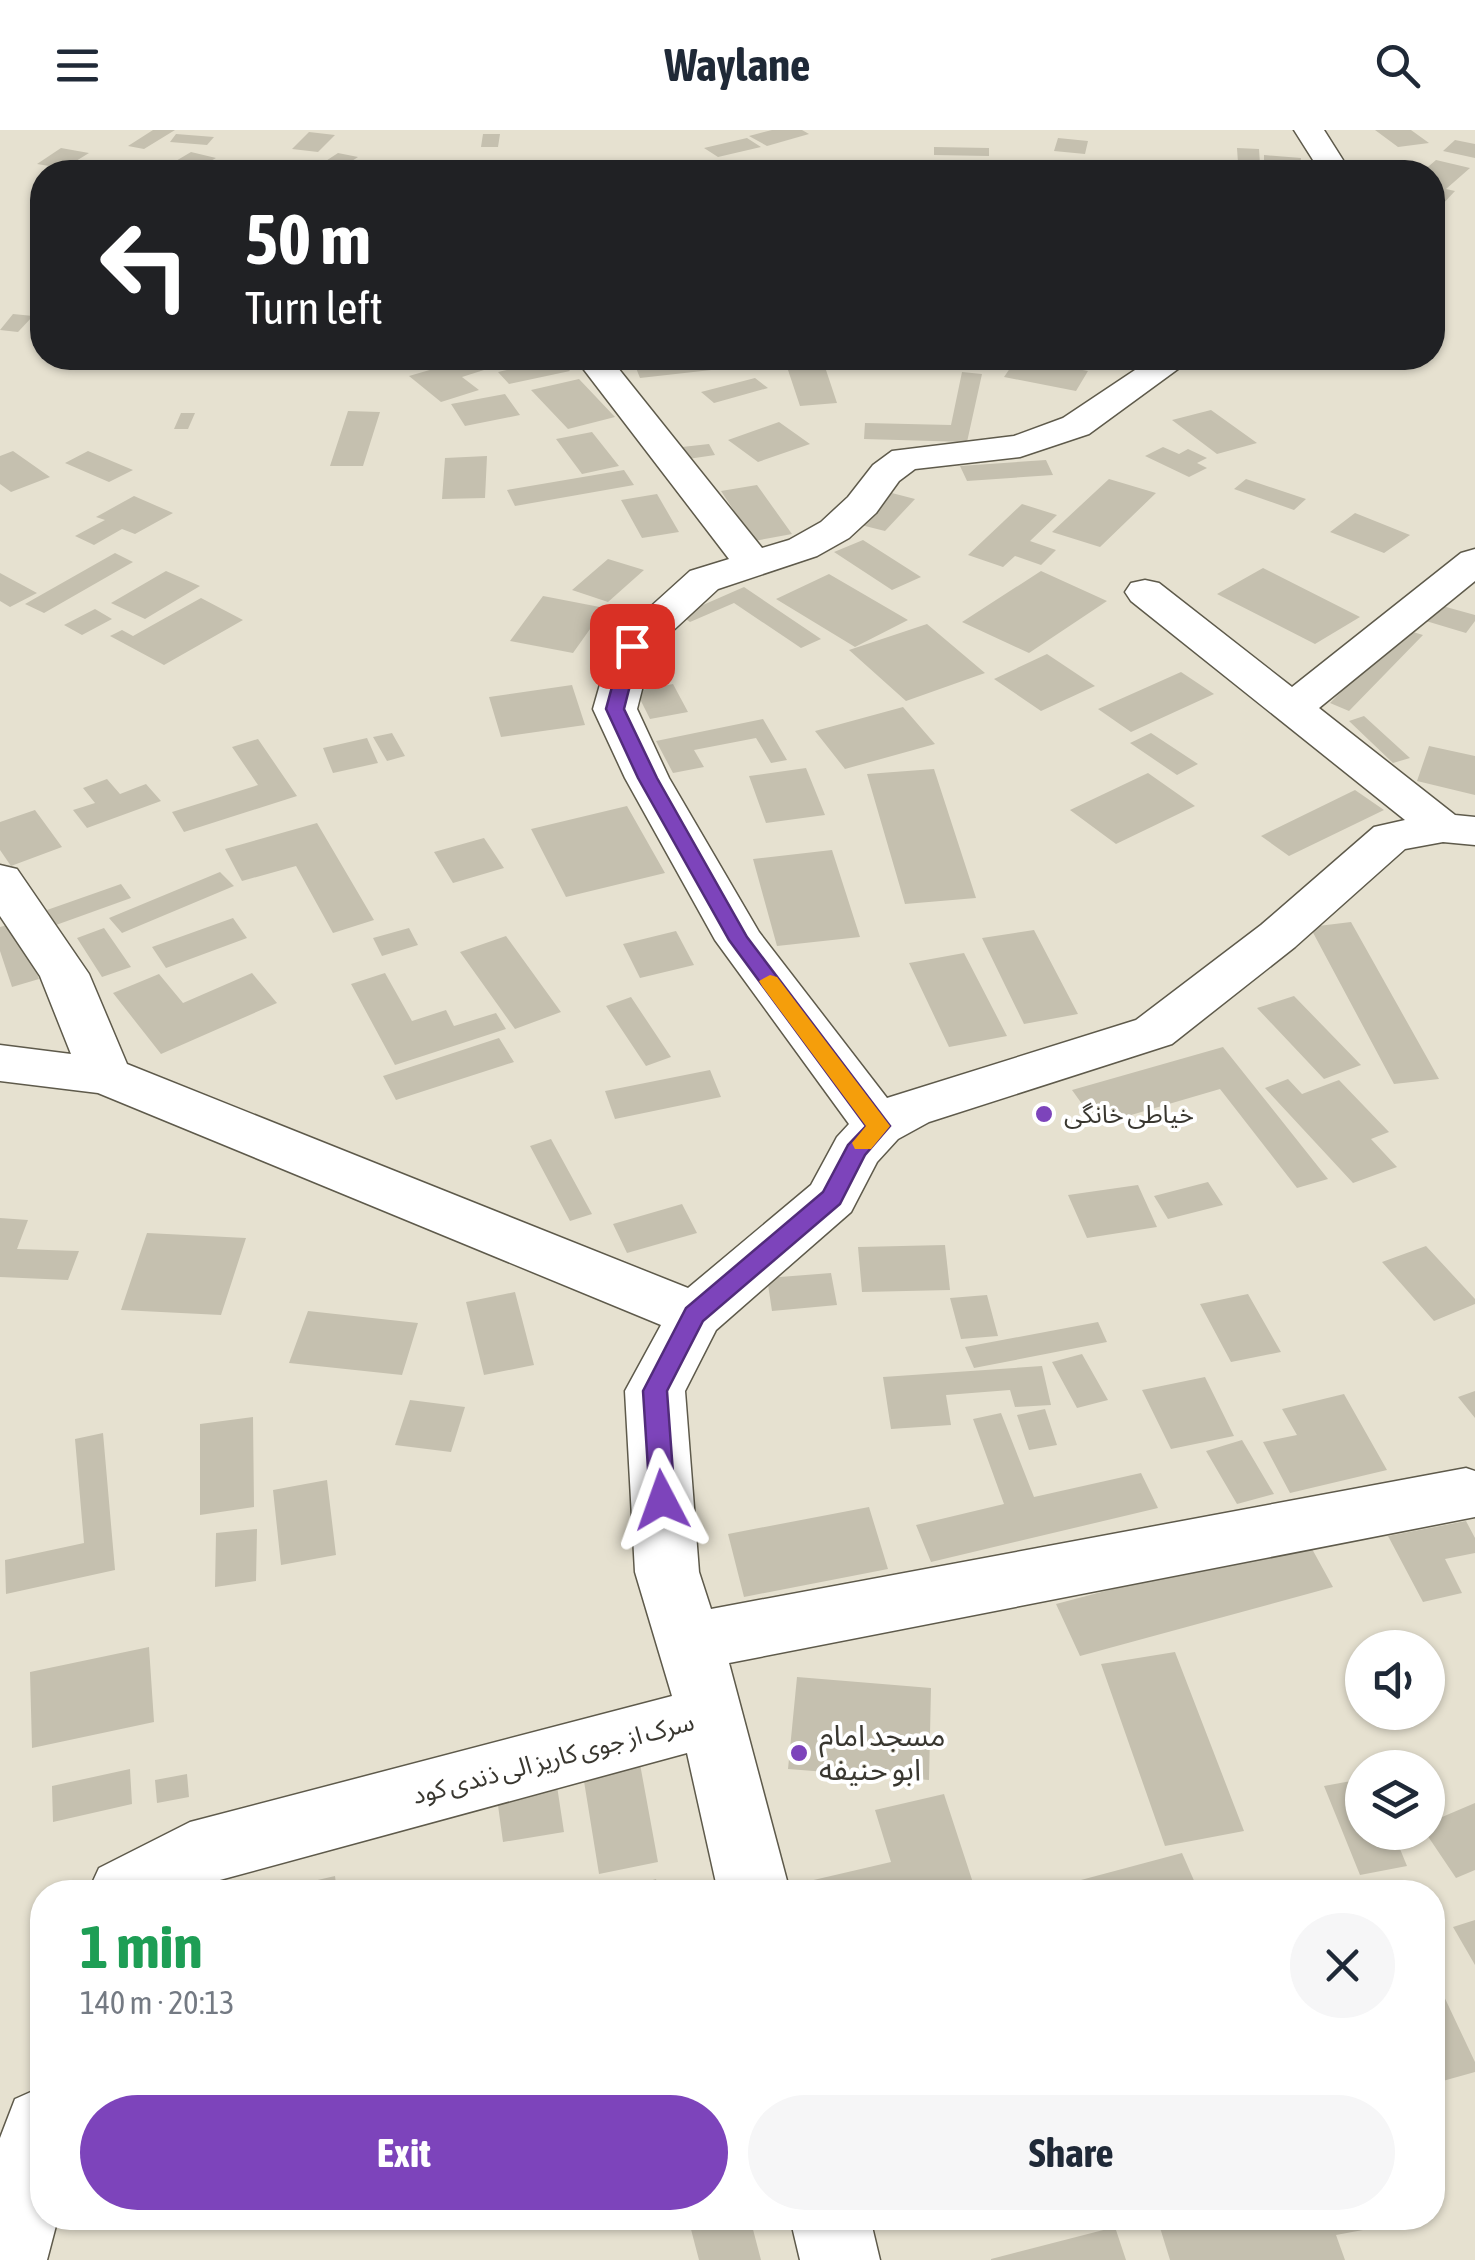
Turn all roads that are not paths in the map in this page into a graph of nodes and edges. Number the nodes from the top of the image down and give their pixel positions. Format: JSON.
{"nodes":[{"id":1,"x":1309,"y":130,"type":"edge"},
{"id":2,"x":1328,"y":160,"type":"edge"},
{"id":3,"x":601,"y":370,"type":"edge"},
{"id":4,"x":1158,"y":370,"type":"edge"},
{"id":5,"x":1475,"y":561,"type":"edge"},
{"id":6,"x":754,"y":564,"type":"junction"},
{"id":7,"x":1145,"y":592,"type":"dead end"},
{"id":8,"x":1292,"y":709,"type":"junction"},
{"id":9,"x":1459,"y":830,"type":"edge"},
{"id":10,"x":0,"y":880,"type":"edge"},
{"id":11,"x":0,"y":1063,"type":"edge"},
{"id":12,"x":106,"y":1076,"type":"junction"},
{"id":13,"x":879,"y":1126,"type":"junction"},
{"id":14,"x":695,"y":1315,"type":"junction"},
{"id":15,"x":1466,"y":1494,"type":"dead end"},
{"id":16,"x":688,"y":1642,"type":"junction"},
{"id":17,"x":712,"y":1716,"type":"junction"},
{"id":18,"x":145,"y":1880,"type":"edge"},
{"id":19,"x":751,"y":1880,"type":"edge"},
{"id":20,"x":30,"y":2172,"type":"edge"},
{"id":21,"x":833,"y":2230,"type":"edge"},
{"id":22,"x":7,"y":2260,"type":"edge"},
{"id":23,"x":840,"y":2260,"type":"edge"}],
"edges":[{"from":1,"to":2,"type":"street"},
{"from":3,"to":6,"type":"street"},
{"from":4,"to":6,"type":"street"},
{"from":5,"to":8,"type":"street"},
{"from":6,"to":13,"type":"street"},
{"from":7,"to":8,"type":"street"},
{"from":8,"to":9,"type":"street"},
{"from":9,"to":13,"type":"street","name":"سرک از جوی کاریز الی ذندی کود"},
{"from":10,"to":12,"type":"street"},
{"from":11,"to":12,"type":"street"},
{"from":12,"to":14,"type":"street"},
{"from":13,"to":14,"type":"street","name":"سرک از جوی کاریز الی ذندی کود"},
{"from":14,"to":16,"type":"street","name":"سرک از جوی کاریز الی ذندی کود"},
{"from":15,"to":16,"type":"street"},
{"from":16,"to":17,"type":"street","name":"سرک از جوی کاریز الی ذندی کود"},
{"from":17,"to":18,"type":"street","name":"سرک از جوی کاریز الی ذندی کود"},
{"from":17,"to":19,"type":"street"},
{"from":20,"to":22,"type":"street"},
{"from":21,"to":23,"type":"street"}]}
